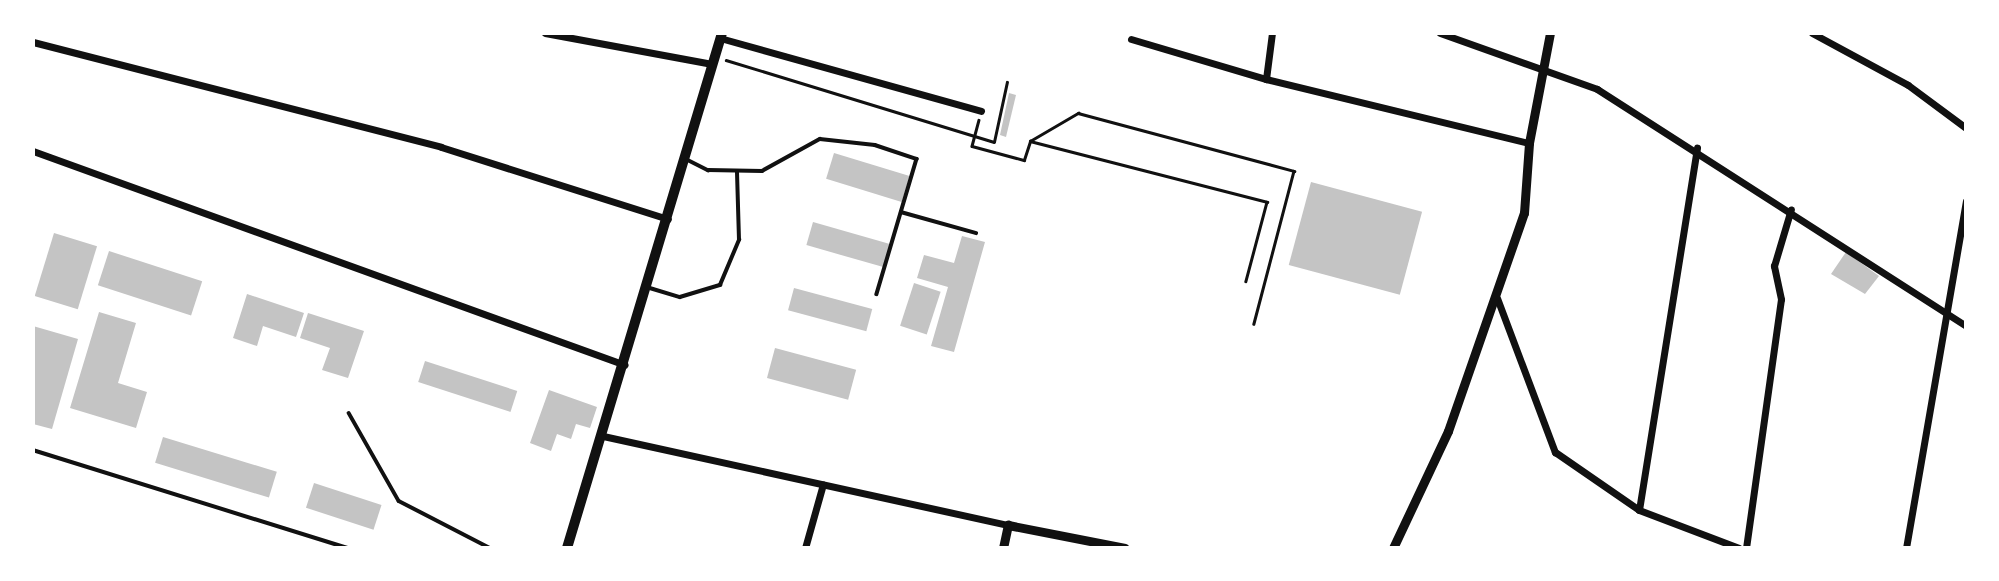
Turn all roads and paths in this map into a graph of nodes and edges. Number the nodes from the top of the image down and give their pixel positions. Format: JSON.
{"nodes":[{"id":1,"x":545,"y":33,"type":"edge"},
{"id":2,"x":1272,"y":33,"type":"edge"},
{"id":3,"x":1440,"y":33,"type":"edge"},
{"id":4,"x":1550,"y":33,"type":"edge"},
{"id":5,"x":1812,"y":33,"type":"edge"},
{"id":6,"x":721,"y":36,"type":"edge"},
{"id":7,"x":1131,"y":39,"type":"dead end"},
{"id":8,"x":33,"y":43,"type":"edge"},
{"id":9,"x":712,"y":60,"type":"junction"},
{"id":10,"x":1546,"y":67,"type":"junction"},
{"id":11,"x":1266,"y":79,"type":"junction"},
{"id":12,"x":1007,"y":82,"type":"dead end"},
{"id":13,"x":981,"y":111,"type":"dead end"},
{"id":14,"x":1966,"y":128,"type":"edge"},
{"id":15,"x":1030,"y":141,"type":"junction"},
{"id":16,"x":1529,"y":143,"type":"junction"},
{"id":17,"x":972,"y":146,"type":"dead end"},
{"id":18,"x":1698,"y":148,"type":"junction"},
{"id":19,"x":33,"y":151,"type":"edge"},
{"id":20,"x":687,"y":159,"type":"junction"},
{"id":21,"x":737,"y":172,"type":"junction"},
{"id":22,"x":1966,"y":201,"type":"edge"},
{"id":23,"x":1791,"y":209,"type":"junction"},
{"id":24,"x":901,"y":212,"type":"junction"},
{"id":25,"x":668,"y":220,"type":"junction"},
{"id":26,"x":976,"y":233,"type":"dead end"},
{"id":27,"x":1247,"y":281,"type":"dead end"},
{"id":28,"x":650,"y":288,"type":"junction"},
{"id":29,"x":877,"y":294,"type":"dead end"},
{"id":30,"x":1497,"y":298,"type":"junction"},
{"id":31,"x":1947,"y":314,"type":"junction"},
{"id":32,"x":1254,"y":324,"type":"dead end"},
{"id":33,"x":1966,"y":326,"type":"edge"},
{"id":34,"x":625,"y":365,"type":"junction"},
{"id":35,"x":349,"y":413,"type":"dead end"},
{"id":36,"x":603,"y":436,"type":"junction"},
{"id":37,"x":33,"y":450,"type":"edge"},
{"id":38,"x":823,"y":484,"type":"junction"},
{"id":39,"x":1639,"y":510,"type":"junction"},
{"id":40,"x":1008,"y":525,"type":"junction"},
{"id":41,"x":348,"y":548,"type":"edge"},
{"id":42,"x":490,"y":548,"type":"edge"},
{"id":43,"x":566,"y":548,"type":"edge"},
{"id":44,"x":804,"y":548,"type":"edge"},
{"id":45,"x":1003,"y":548,"type":"edge"},
{"id":46,"x":1125,"y":548,"type":"edge"},
{"id":47,"x":1393,"y":548,"type":"edge"},
{"id":48,"x":1740,"y":548,"type":"edge"},
{"id":49,"x":1746,"y":548,"type":"edge"},
{"id":50,"x":1906,"y":548,"type":"edge"}],
"edges":[{"from":1,"to":9,"type":"street"},
{"from":2,"to":11,"type":"street"},
{"from":3,"to":10,"type":"street"},
{"from":4,"to":10,"type":"street"},
{"from":5,"to":14,"type":"street"},
{"from":6,"to":9,"type":"main road"},
{"from":6,"to":13,"type":"street"},
{"from":7,"to":11,"type":"street"},
{"from":8,"to":25,"type":"street"},
{"from":9,"to":12,"type":"path"},
{"from":9,"to":20,"type":"main road"},
{"from":10,"to":16,"type":"street"},
{"from":10,"to":18,"type":"street"},
{"from":11,"to":16,"type":"street"},
{"from":15,"to":17,"type":"path"},
{"from":15,"to":27,"type":"path"},
{"from":15,"to":32,"type":"path"},
{"from":16,"to":30,"type":"street"},
{"from":18,"to":23,"type":"street"},
{"from":18,"to":39,"type":"street"},
{"from":19,"to":34,"type":"street"},
{"from":20,"to":21,"type":"lane"},
{"from":20,"to":25,"type":"main road"},
{"from":21,"to":24,"type":"lane"},
{"from":21,"to":28,"type":"lane"},
{"from":22,"to":31,"type":"street"},
{"from":23,"to":31,"type":"street"},
{"from":23,"to":49,"type":"street"},
{"from":24,"to":26,"type":"lane"},
{"from":24,"to":29,"type":"lane"},
{"from":25,"to":28,"type":"main road"},
{"from":28,"to":34,"type":"main road"},
{"from":30,"to":39,"type":"street"},
{"from":30,"to":47,"type":"street"},
{"from":31,"to":33,"type":"street"},
{"from":31,"to":50,"type":"street"},
{"from":34,"to":36,"type":"main road"},
{"from":35,"to":42,"type":"lane"},
{"from":36,"to":38,"type":"street"},
{"from":36,"to":43,"type":"main road"},
{"from":37,"to":41,"type":"lane"},
{"from":38,"to":40,"type":"street"},
{"from":38,"to":44,"type":"street"},
{"from":39,"to":48,"type":"street"},
{"from":40,"to":45,"type":"street"},
{"from":40,"to":46,"type":"street"}]}
